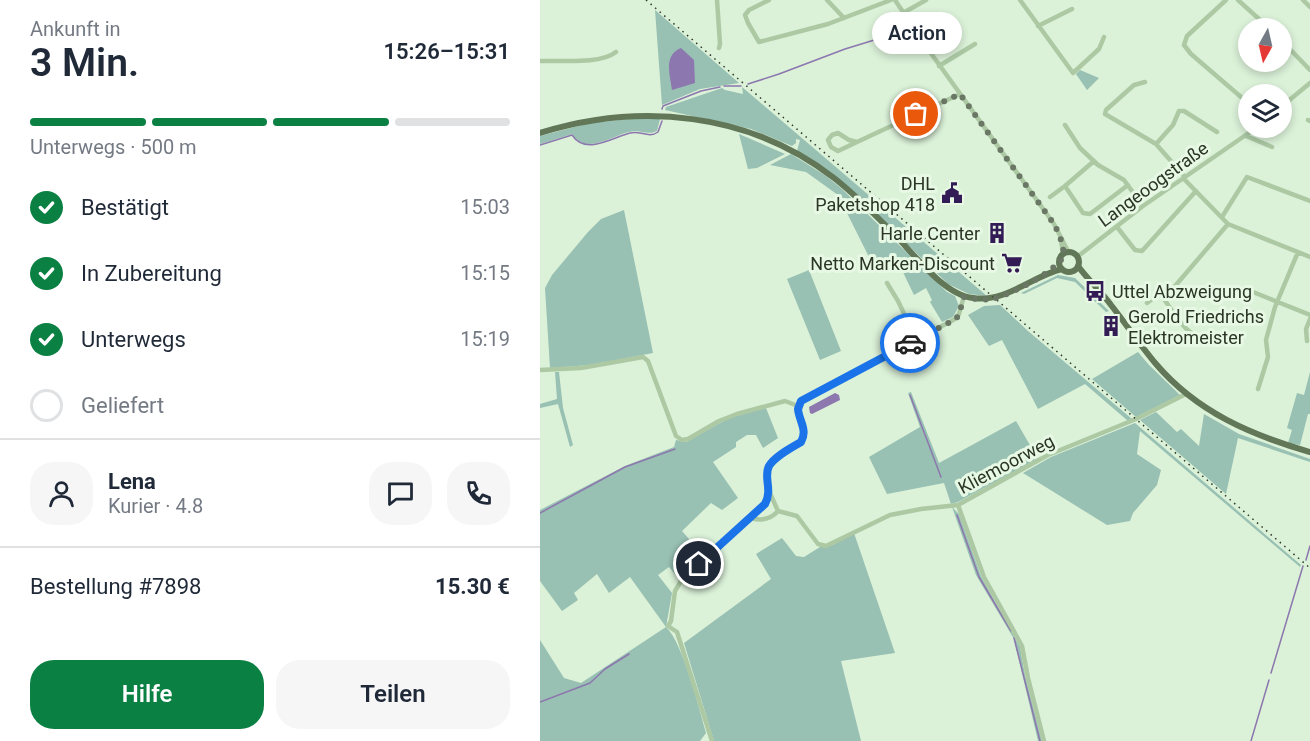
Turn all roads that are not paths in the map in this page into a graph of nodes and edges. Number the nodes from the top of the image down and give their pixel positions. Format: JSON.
{"nodes":[{"id":1,"x":717,"y":0,"type":"edge"},
{"id":2,"x":769,"y":0,"type":"edge"},
{"id":3,"x":828,"y":0,"type":"edge"},
{"id":4,"x":893,"y":0,"type":"edge"},
{"id":5,"x":926,"y":0,"type":"edge"},
{"id":6,"x":1020,"y":0,"type":"edge"},
{"id":7,"x":1226,"y":0,"type":"edge"},
{"id":8,"x":1238,"y":0,"type":"edge"},
{"id":9,"x":1303,"y":0,"type":"edge"},
{"id":10,"x":1310,"y":7,"type":"edge"},
{"id":11,"x":1072,"y":9,"type":"dead end"},
{"id":12,"x":903,"y":13,"type":"junction"},
{"id":13,"x":844,"y":18,"type":"junction"},
{"id":14,"x":1258,"y":18,"type":"edge"},
{"id":15,"x":1038,"y":26,"type":"junction"},
{"id":16,"x":1104,"y":37,"type":"dead end"},
{"id":17,"x":975,"y":44,"type":"dead end"},
{"id":18,"x":718,"y":48,"type":"dead end"},
{"id":19,"x":1292,"y":51,"type":"edge"},
{"id":20,"x":616,"y":52,"type":"dead end"},
{"id":21,"x":540,"y":61,"type":"edge"},
{"id":22,"x":939,"y":66,"type":"junction"},
{"id":23,"x":1310,"y":70,"type":"edge"},
{"id":24,"x":1145,"y":82,"type":"dead end"},
{"id":25,"x":1310,"y":83,"type":"edge"},
{"id":26,"x":960,"y":94,"type":"junction"},
{"id":27,"x":1238,"y":94,"type":"edge"},
{"id":28,"x":1292,"y":98,"type":"edge"},
{"id":29,"x":1065,"y":125,"type":"dead end"},
{"id":30,"x":1217,"y":132,"type":"dead end"},
{"id":31,"x":540,"y":133,"type":"edge"},
{"id":32,"x":1242,"y":138,"type":"edge"},
{"id":33,"x":1252,"y":138,"type":"edge"},
{"id":34,"x":857,"y":142,"type":"junction"},
{"id":35,"x":1156,"y":144,"type":"junction"},
{"id":36,"x":1272,"y":147,"type":"dead end"},
{"id":37,"x":1094,"y":161,"type":"junction"},
{"id":38,"x":1184,"y":178,"type":"junction"},
{"id":39,"x":1128,"y":185,"type":"junction"},
{"id":40,"x":1065,"y":186,"type":"junction"},
{"id":41,"x":1196,"y":191,"type":"junction"},
{"id":42,"x":1050,"y":197,"type":"dead end"},
{"id":43,"x":1310,"y":201,"type":"edge"},
{"id":44,"x":1143,"y":206,"type":"junction"},
{"id":45,"x":1222,"y":217,"type":"junction"},
{"id":46,"x":1228,"y":224,"type":"junction"},
{"id":47,"x":1117,"y":227,"type":"junction"},
{"id":48,"x":1298,"y":252,"type":"junction"},
{"id":49,"x":1066,"y":254,"type":"junction"},
{"id":50,"x":1077,"y":257,"type":"junction"},
{"id":51,"x":1310,"y":257,"type":"edge"},
{"id":52,"x":1061,"y":266,"type":"junction"},
{"id":53,"x":1076,"y":268,"type":"junction"},
{"id":54,"x":887,"y":283,"type":"dead end"},
{"id":55,"x":1233,"y":290,"type":"dead end"},
{"id":56,"x":964,"y":297,"type":"junction"},
{"id":57,"x":1164,"y":299,"type":"junction"},
{"id":58,"x":1278,"y":300,"type":"junction"},
{"id":59,"x":1147,"y":303,"type":"dead end"},
{"id":60,"x":1310,"y":317,"type":"edge"},
{"id":61,"x":916,"y":339,"type":"junction"},
{"id":62,"x":1221,"y":339,"type":"dead end"},
{"id":63,"x":1307,"y":341,"type":"dead end"},
{"id":64,"x":540,"y":370,"type":"edge"},
{"id":65,"x":1258,"y":389,"type":"dead end"},
{"id":66,"x":1186,"y":394,"type":"junction"},
{"id":67,"x":798,"y":406,"type":"junction"},
{"id":68,"x":1310,"y":452,"type":"edge"},
{"id":69,"x":769,"y":491,"type":"junction"},
{"id":70,"x":958,"y":505,"type":"junction"},
{"id":71,"x":778,"y":511,"type":"junction"},
{"id":72,"x":751,"y":518,"type":"junction"},
{"id":73,"x":712,"y":741,"type":"edge"},
{"id":74,"x":1044,"y":741,"type":"edge"}],
"edges":[{"from":1,"to":18,"type":"street"},
{"from":2,"to":13,"type":"street"},
{"from":3,"to":13,"type":"street"},
{"from":4,"to":12,"type":"street"},
{"from":4,"to":13,"type":"street"},
{"from":5,"to":12,"type":"street"},
{"from":6,"to":15,"type":"street"},
{"from":7,"to":27,"type":"street"},
{"from":8,"to":14,"type":"street"},
{"from":9,"to":10,"type":"street"},
{"from":11,"to":15,"type":"street"},
{"from":12,"to":22,"type":"street"},
{"from":15,"to":16,"type":"street"},
{"from":17,"to":22,"type":"street"},
{"from":19,"to":23,"type":"street"},
{"from":20,"to":21,"type":"street"},
{"from":22,"to":26,"type":"street"},
{"from":24,"to":35,"type":"street"},
{"from":25,"to":28,"type":"street"},
{"from":26,"to":34,"type":"street"},
{"from":26,"to":49,"type":"street"},
{"from":29,"to":37,"type":"street"},
{"from":30,"to":35,"type":"street"},
{"from":31,"to":56,"type":"main road"},
{"from":32,"to":38,"type":"street","name":"Langeoogstraße"},
{"from":33,"to":36,"type":"street"},
{"from":34,"to":34,"type":"street"},
{"from":35,"to":38,"type":"street"},
{"from":37,"to":39,"type":"street"},
{"from":37,"to":40,"type":"street"},
{"from":38,"to":41,"type":"street"},
{"from":38,"to":44,"type":"street","name":"Langeoogstraße"},
{"from":39,"to":40,"type":"street"},
{"from":39,"to":44,"type":"street"},
{"from":40,"to":42,"type":"street"},
{"from":41,"to":45,"type":"street"},
{"from":41,"to":47,"type":"street"},
{"from":43,"to":45,"type":"street"},
{"from":44,"to":47,"type":"street","name":"Langeoogstraße"},
{"from":45,"to":46,"type":"street"},
{"from":46,"to":48,"type":"street"},
{"from":46,"to":57,"type":"street"},
{"from":47,"to":50,"type":"street","name":"Langeoogstraße"},
{"from":48,"to":51,"type":"street"},
{"from":48,"to":58,"type":"street"},
{"from":49,"to":50,"type":"main road"},
{"from":49,"to":52,"type":"main road"},
{"from":50,"to":53,"type":"main road"},
{"from":52,"to":53,"type":"main road"},
{"from":52,"to":56,"type":"main road"},
{"from":53,"to":66,"type":"main road"},
{"from":54,"to":61,"type":"street"},
{"from":55,"to":58,"type":"street"},
{"from":56,"to":61,"type":"street"},
{"from":57,"to":59,"type":"street"},
{"from":57,"to":62,"type":"street"},
{"from":58,"to":60,"type":"street"},
{"from":58,"to":65,"type":"street"},
{"from":60,"to":63,"type":"street"},
{"from":61,"to":67,"type":"street"},
{"from":64,"to":67,"type":"street"},
{"from":66,"to":68,"type":"main road"},
{"from":66,"to":70,"type":"street","name":"Kliemoorweg"},
{"from":67,"to":69,"type":"street"},
{"from":69,"to":71,"type":"street"},
{"from":69,"to":72,"type":"street"},
{"from":70,"to":71,"type":"street","name":"Kliemoorweg"},
{"from":70,"to":74,"type":"street"},
{"from":71,"to":72,"type":"street"},
{"from":72,"to":73,"type":"street"}]}
